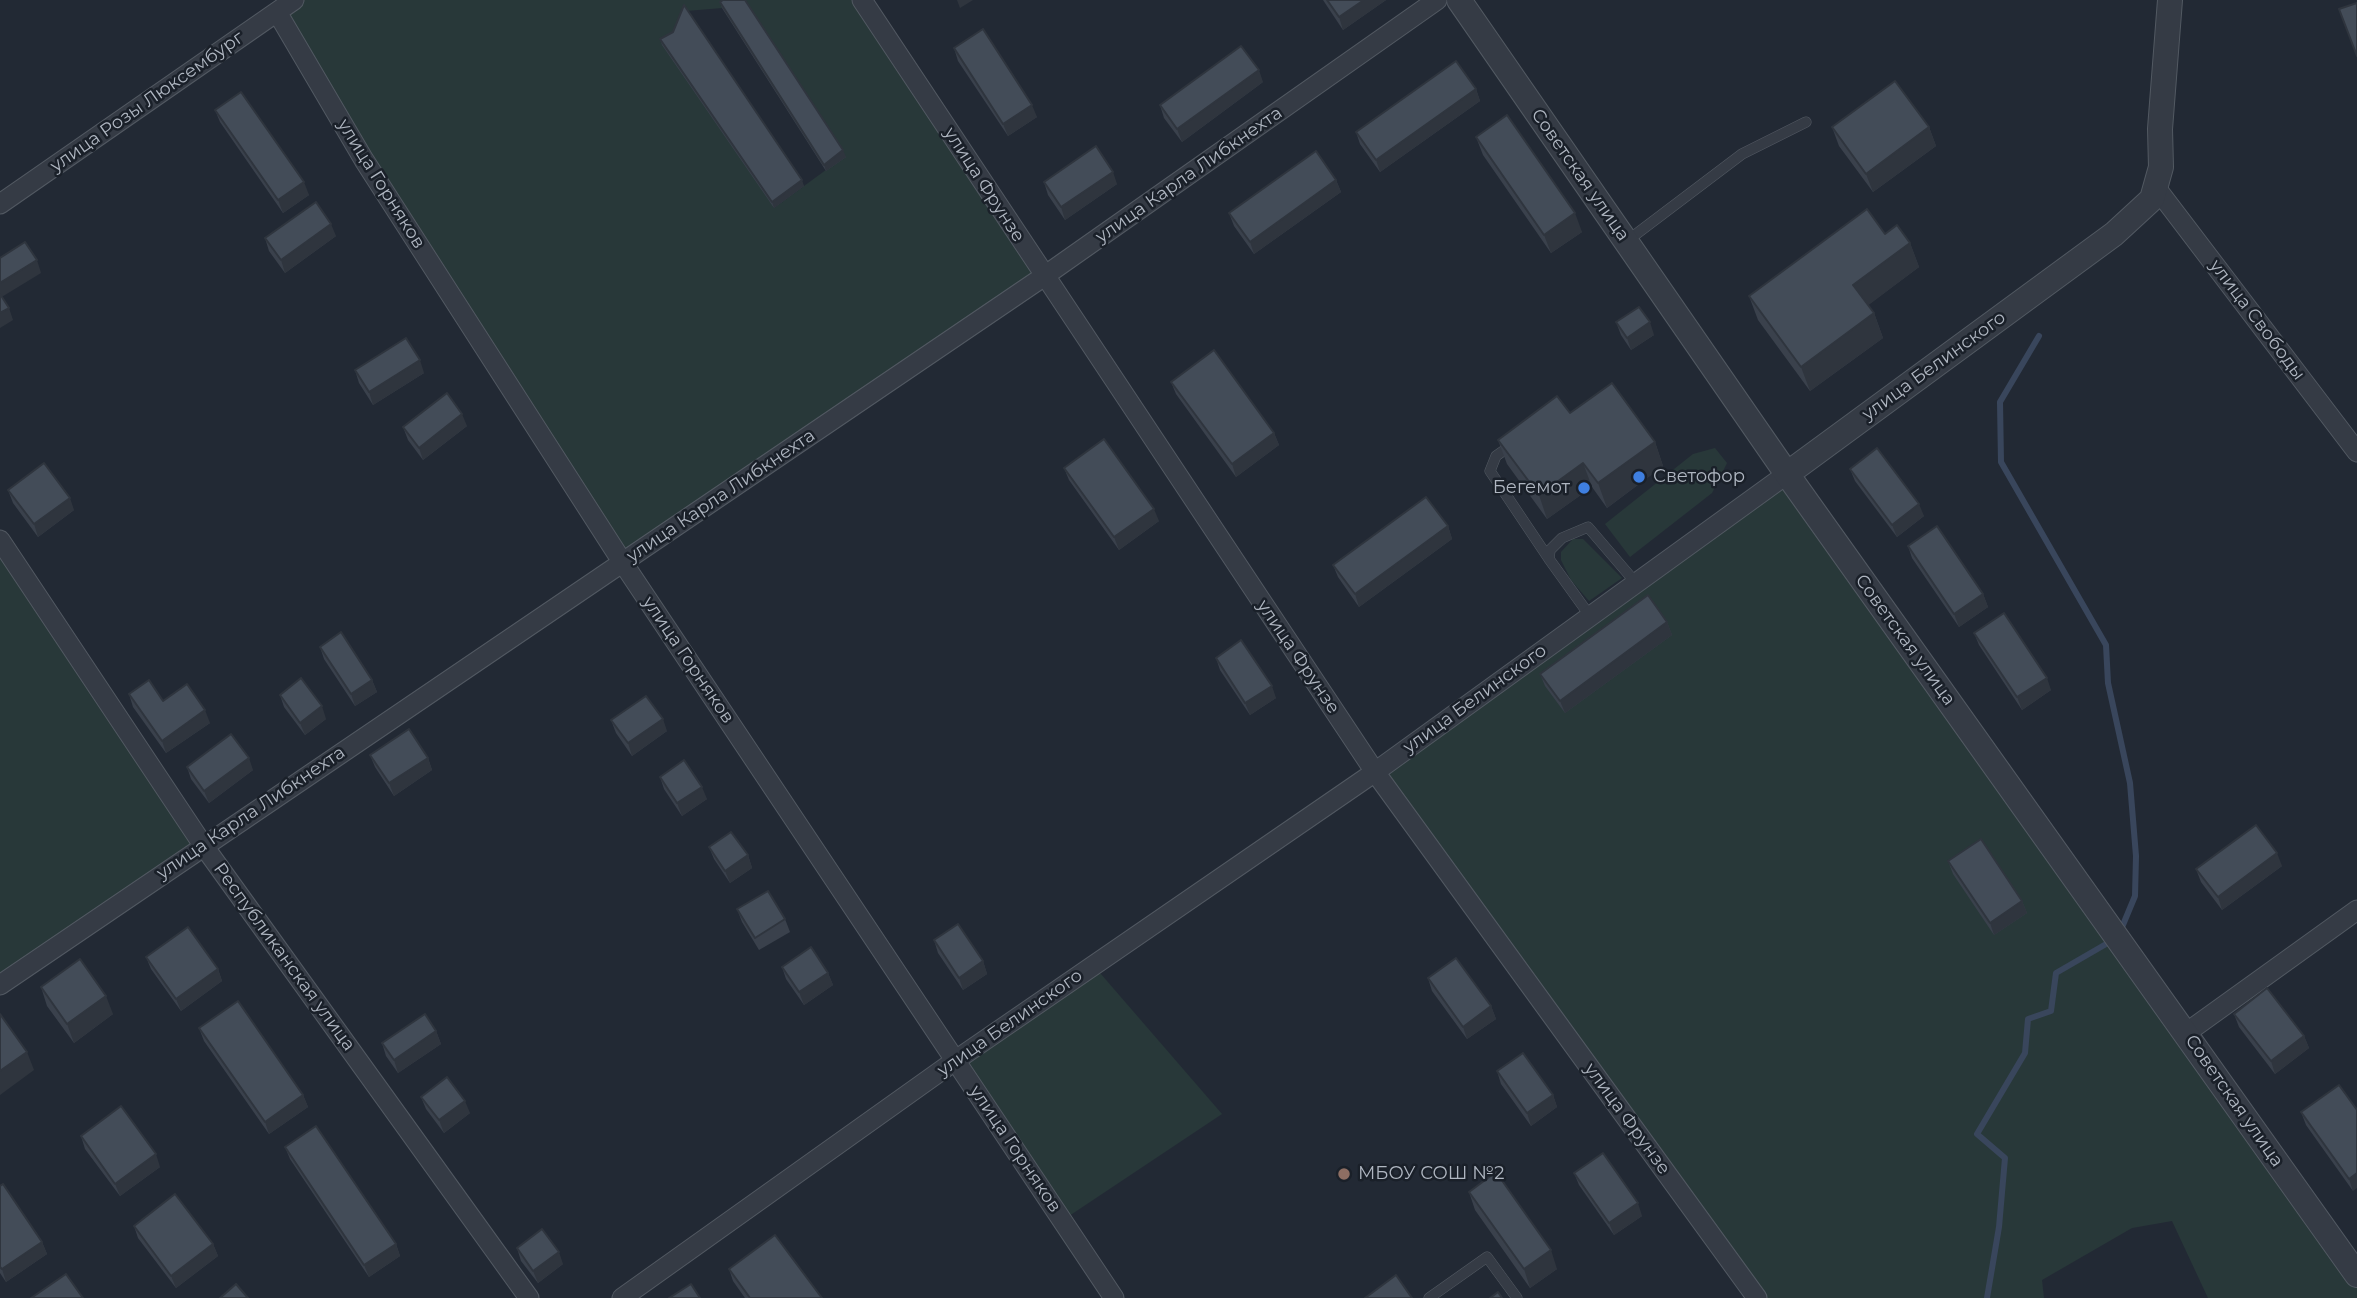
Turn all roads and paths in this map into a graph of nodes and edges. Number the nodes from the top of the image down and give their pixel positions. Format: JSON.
{"nodes":[{"id":1,"x":294,"y":0,"type":"edge"},
{"id":2,"x":862,"y":0,"type":"edge"},
{"id":3,"x":1437,"y":0,"type":"edge"},
{"id":4,"x":1459,"y":0,"type":"edge"},
{"id":5,"x":2170,"y":0,"type":"edge"},
{"id":6,"x":277,"y":12,"type":"junction"},
{"id":7,"x":1806,"y":122,"type":"dead end"},
{"id":8,"x":2157,"y":189,"type":"junction"},
{"id":9,"x":0,"y":204,"type":"edge"},
{"id":10,"x":1626,"y":241,"type":"junction"},
{"id":11,"x":1043,"y":277,"type":"junction"},
{"id":12,"x":1528,"y":433,"type":"edge"},
{"id":13,"x":2357,"y":452,"type":"edge"},
{"id":14,"x":1787,"y":474,"type":"junction"},
{"id":15,"x":0,"y":540,"type":"edge"},
{"id":16,"x":1549,"y":559,"type":"junction"},
{"id":17,"x":623,"y":563,"type":"junction"},
{"id":18,"x":1636,"y":583,"type":"junction"},
{"id":19,"x":1590,"y":616,"type":"junction"},
{"id":20,"x":1375,"y":772,"type":"junction"},
{"id":21,"x":203,"y":845,"type":"junction"},
{"id":22,"x":2357,"y":910,"type":"edge"},
{"id":23,"x":0,"y":985,"type":"edge"},
{"id":24,"x":2186,"y":1033,"type":"junction"},
{"id":25,"x":956,"y":1060,"type":"junction"},
{"id":26,"x":2357,"y":1275,"type":"edge"},
{"id":27,"x":1751,"y":1296,"type":"edge"},
{"id":28,"x":530,"y":1298,"type":"edge"},
{"id":29,"x":622,"y":1298,"type":"edge"},
{"id":30,"x":1114,"y":1298,"type":"edge"},
{"id":31,"x":1429,"y":1298,"type":"edge"},
{"id":32,"x":1517,"y":1298,"type":"edge"}],
"edges":[{"from":1,"to":6,"type":"street","name":"улица Розы Люксембург"},
{"from":2,"to":11,"type":"street","name":"улица Фрунзе"},
{"from":3,"to":11,"type":"street","name":"улица Карла Либкнехта"},
{"from":4,"to":10,"type":"street","name":"Советская улица"},
{"from":5,"to":8,"type":"street"},
{"from":6,"to":9,"type":"street","name":"улица Розы Люксембург"},
{"from":6,"to":17,"type":"street","name":"улица Горняков"},
{"from":7,"to":10,"type":"lane"},
{"from":8,"to":13,"type":"street","name":"улица Свободы"},
{"from":8,"to":14,"type":"street","name":"улица Белинского"},
{"from":10,"to":14,"type":"street","name":"Советская улица"},
{"from":11,"to":17,"type":"street","name":"улица Карла Либкнехта"},
{"from":11,"to":20,"type":"street","name":"улица Фрунзе"},
{"from":12,"to":16,"type":"lane"},
{"from":14,"to":18,"type":"street","name":"улица Белинского"},
{"from":14,"to":24,"type":"street","name":"Советская улица"},
{"from":15,"to":21,"type":"street","name":"Республиканская улица"},
{"from":16,"to":18,"type":"lane"},
{"from":16,"to":19,"type":"lane"},
{"from":17,"to":21,"type":"street","name":"улица Карла Либкнехта"},
{"from":17,"to":25,"type":"street","name":"улица Горняков"},
{"from":18,"to":19,"type":"street","name":"улица Белинского"},
{"from":19,"to":20,"type":"street","name":"улица Белинского"},
{"from":20,"to":25,"type":"street","name":"улица Белинского"},
{"from":20,"to":27,"type":"street","name":"улица Фрунзе"},
{"from":21,"to":23,"type":"street","name":"улица Карла Либкнехта"},
{"from":21,"to":28,"type":"street","name":"Республиканская улица"},
{"from":22,"to":24,"type":"street"},
{"from":24,"to":26,"type":"street","name":"Советская улица"},
{"from":25,"to":29,"type":"street","name":"улица Белинского"},
{"from":25,"to":30,"type":"street","name":"улица Горняков"},
{"from":31,"to":32,"type":"lane"}]}
